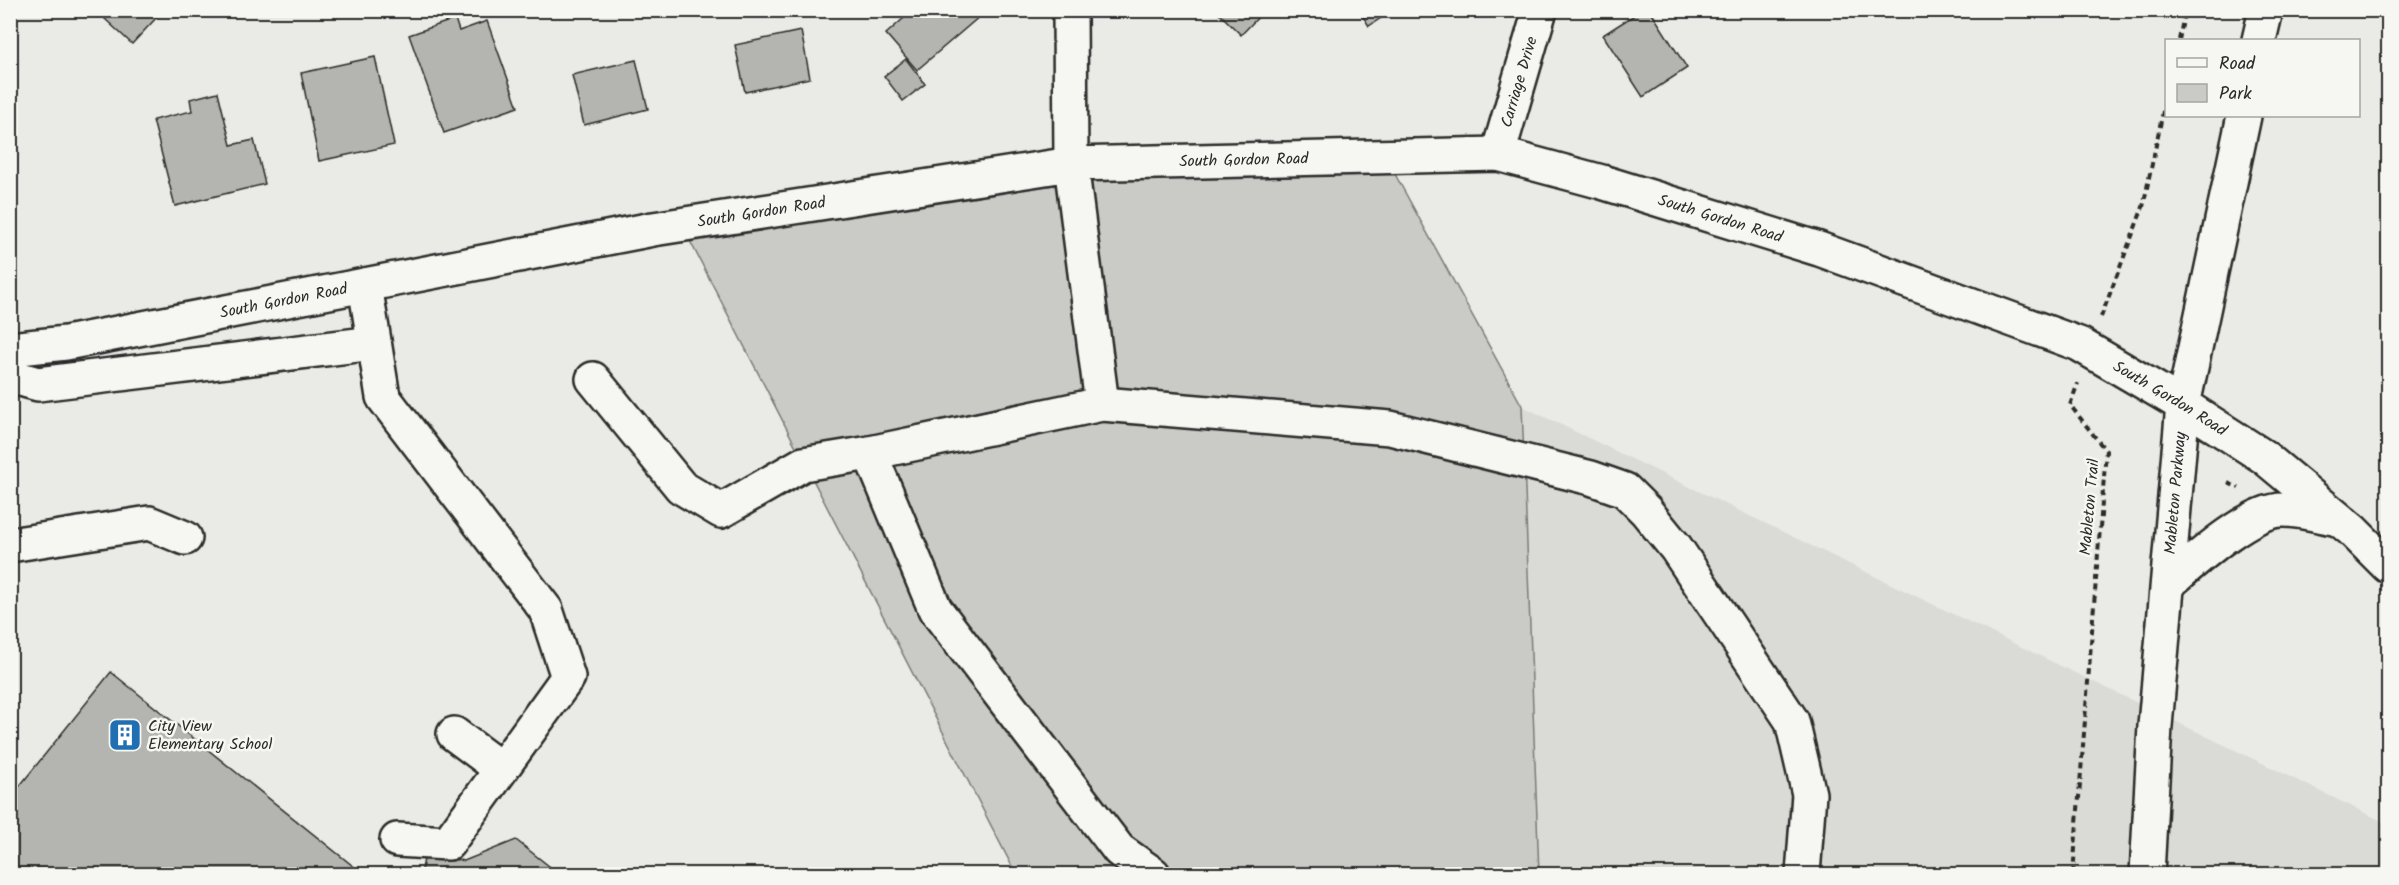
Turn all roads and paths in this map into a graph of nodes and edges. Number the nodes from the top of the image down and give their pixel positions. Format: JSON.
{"nodes":[{"id":1,"x":1070,"y":10,"type":"edge"},
{"id":2,"x":1540,"y":10,"type":"edge"},
{"id":3,"x":2185,"y":10,"type":"edge"},
{"id":4,"x":2266,"y":10,"type":"edge"},
{"id":5,"x":2179,"y":39,"type":"edge"},
{"id":6,"x":2259,"y":39,"type":"edge"},
{"id":7,"x":2165,"y":101,"type":"edge"},
{"id":8,"x":2244,"y":117,"type":"edge"},
{"id":9,"x":1498,"y":154,"type":"junction"},
{"id":10,"x":1071,"y":164,"type":"junction"},
{"id":11,"x":365,"y":285,"type":"junction"},
{"id":12,"x":374,"y":344,"type":"junction"},
{"id":13,"x":10,"y":349,"type":"edge"},
{"id":14,"x":2089,"y":350,"type":"junction"},
{"id":15,"x":10,"y":376,"type":"edge"},
{"id":16,"x":593,"y":379,"type":"dead end"},
{"id":17,"x":1102,"y":404,"type":"junction"},
{"id":18,"x":2183,"y":405,"type":"junction"},
{"id":19,"x":870,"y":453,"type":"junction"},
{"id":20,"x":2338,"y":519,"type":"junction"},
{"id":21,"x":185,"y":538,"type":"dead end"},
{"id":22,"x":10,"y":545,"type":"edge"},
{"id":23,"x":2388,"y":566,"type":"edge"},
{"id":24,"x":2168,"y":584,"type":"junction"},
{"id":25,"x":454,"y":734,"type":"dead end"},
{"id":26,"x":501,"y":769,"type":"junction"},
{"id":27,"x":397,"y":840,"type":"dead end"},
{"id":28,"x":1153,"y":874,"type":"edge"},
{"id":29,"x":1803,"y":874,"type":"edge"},
{"id":30,"x":2073,"y":874,"type":"edge"},
{"id":31,"x":2147,"y":874,"type":"edge"}],
"edges":[{"from":1,"to":10,"type":"street"},
{"from":2,"to":9,"type":"street","name":"Carriage Drive"},
{"from":3,"to":5,"type":"path"},
{"from":4,"to":6,"type":"street"},
{"from":7,"to":14,"type":"path","name":"Mableton Trail"},
{"from":8,"to":18,"type":"street","name":"Mableton Parkway"},
{"from":9,"to":10,"type":"street","name":"South Gordon Road"},
{"from":9,"to":14,"type":"street","name":"South Gordon Road"},
{"from":10,"to":11,"type":"street","name":"South Gordon Road"},
{"from":10,"to":17,"type":"street"},
{"from":11,"to":12,"type":"street"},
{"from":11,"to":13,"type":"street","name":"South Gordon Road"},
{"from":12,"to":15,"type":"street"},
{"from":12,"to":26,"type":"street"},
{"from":14,"to":18,"type":"street","name":"South Gordon Road"},
{"from":14,"to":30,"type":"path","name":"Mableton Trail"},
{"from":16,"to":19,"type":"street"},
{"from":17,"to":19,"type":"street"},
{"from":17,"to":29,"type":"street"},
{"from":18,"to":20,"type":"street","name":"South Gordon Road"},
{"from":18,"to":24,"type":"street","name":"Mableton Parkway"},
{"from":19,"to":28,"type":"street"},
{"from":20,"to":23,"type":"street","name":"South Gordon Road"},
{"from":20,"to":24,"type":"street"},
{"from":21,"to":22,"type":"street"},
{"from":24,"to":31,"type":"street","name":"Mableton Parkway"},
{"from":25,"to":26,"type":"street"},
{"from":26,"to":27,"type":"street"}]}
